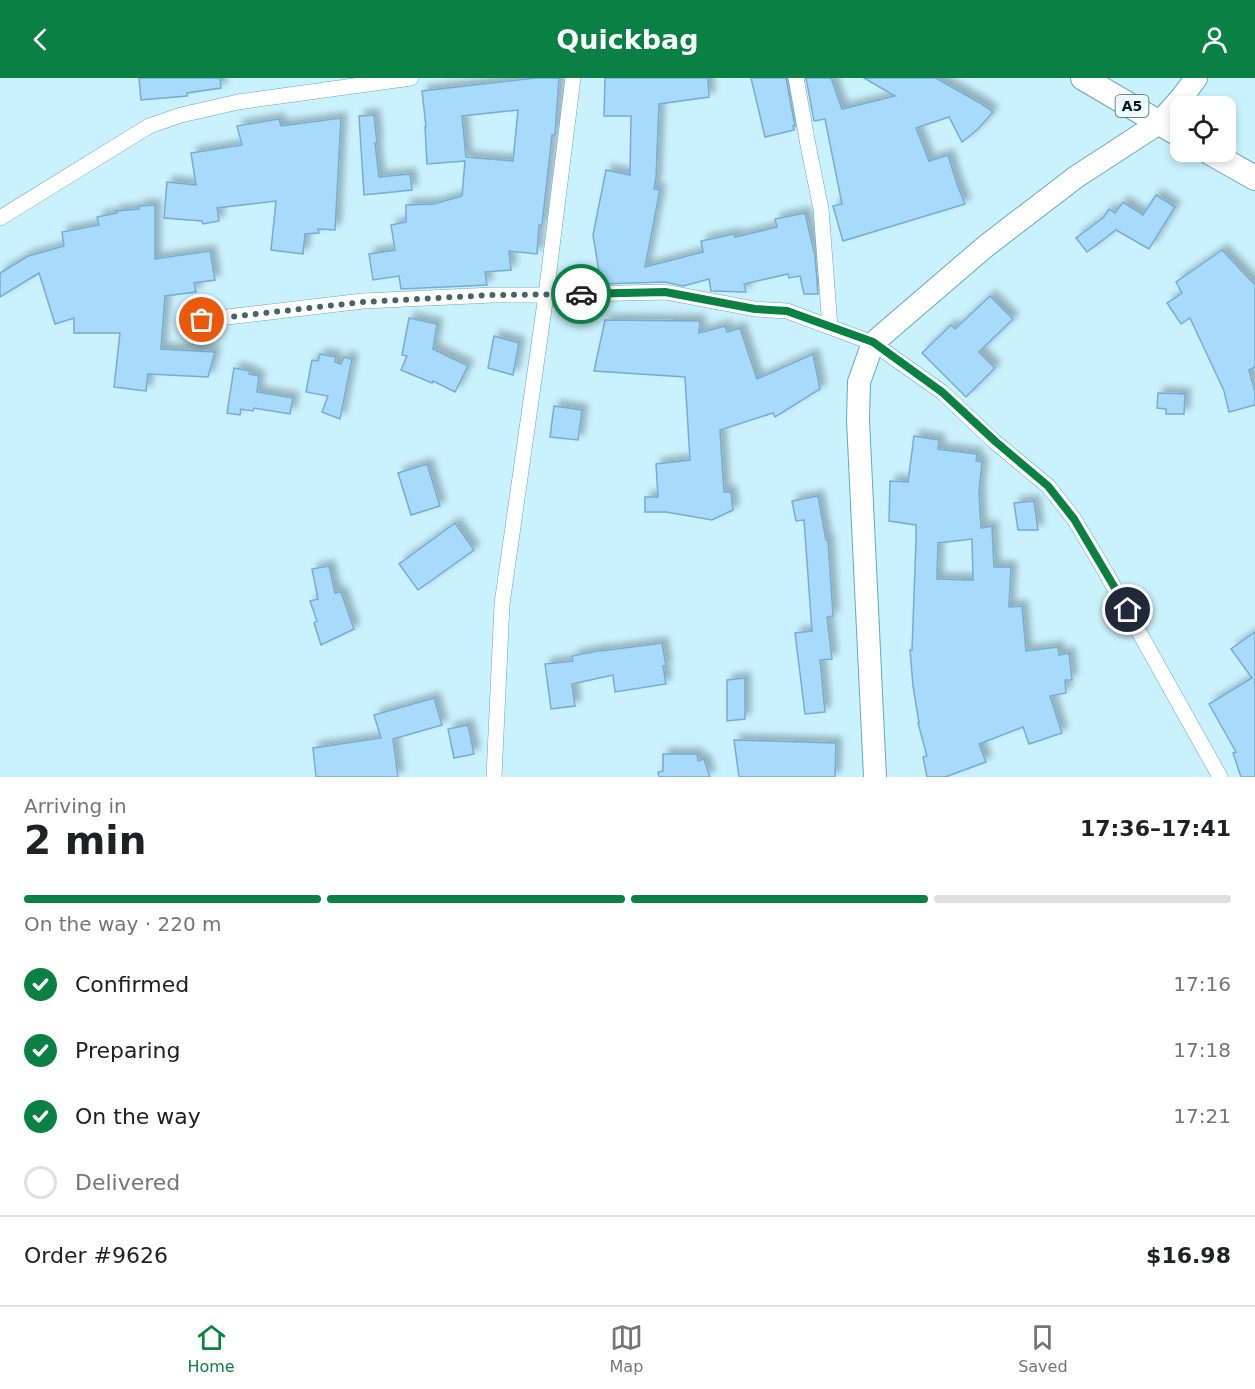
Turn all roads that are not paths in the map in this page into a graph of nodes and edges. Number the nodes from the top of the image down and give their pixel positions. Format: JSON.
{"nodes":[{"id":1,"x":411,"y":78,"type":"edge"},
{"id":2,"x":573,"y":78,"type":"edge"},
{"id":3,"x":796,"y":78,"type":"edge"},
{"id":4,"x":1083,"y":78,"type":"edge"},
{"id":5,"x":1196,"y":78,"type":"edge"},
{"id":6,"x":318,"y":84,"type":"edge"},
{"id":7,"x":1159,"y":123,"type":"junction"},
{"id":8,"x":1170,"y":129,"type":"edge"},
{"id":9,"x":1227,"y":162,"type":"edge"},
{"id":10,"x":1255,"y":178,"type":"edge"},
{"id":11,"x":0,"y":218,"type":"edge"},
{"id":12,"x":546,"y":295,"type":"junction"},
{"id":13,"x":202,"y":320,"type":"dead end"},
{"id":14,"x":830,"y":327,"type":"junction"},
{"id":15,"x":873,"y":342,"type":"junction"},
{"id":16,"x":494,"y":777,"type":"edge"},
{"id":17,"x":875,"y":777,"type":"edge"},
{"id":18,"x":1221,"y":777,"type":"edge"}],
"edges":[{"from":1,"to":6,"type":"street"},
{"from":2,"to":12,"type":"street"},
{"from":3,"to":14,"type":"street"},
{"from":4,"to":7,"type":"main road","number":"A5"},
{"from":5,"to":7,"type":"main road"},
{"from":6,"to":11,"type":"street"},
{"from":7,"to":8,"type":"main road","number":"A5"},
{"from":7,"to":15,"type":"main road"},
{"from":9,"to":10,"type":"main road"},
{"from":12,"to":13,"type":"street"},
{"from":12,"to":14,"type":"street"},
{"from":12,"to":16,"type":"street"},
{"from":14,"to":15,"type":"street"},
{"from":15,"to":17,"type":"main road"},
{"from":15,"to":18,"type":"street"}]}
